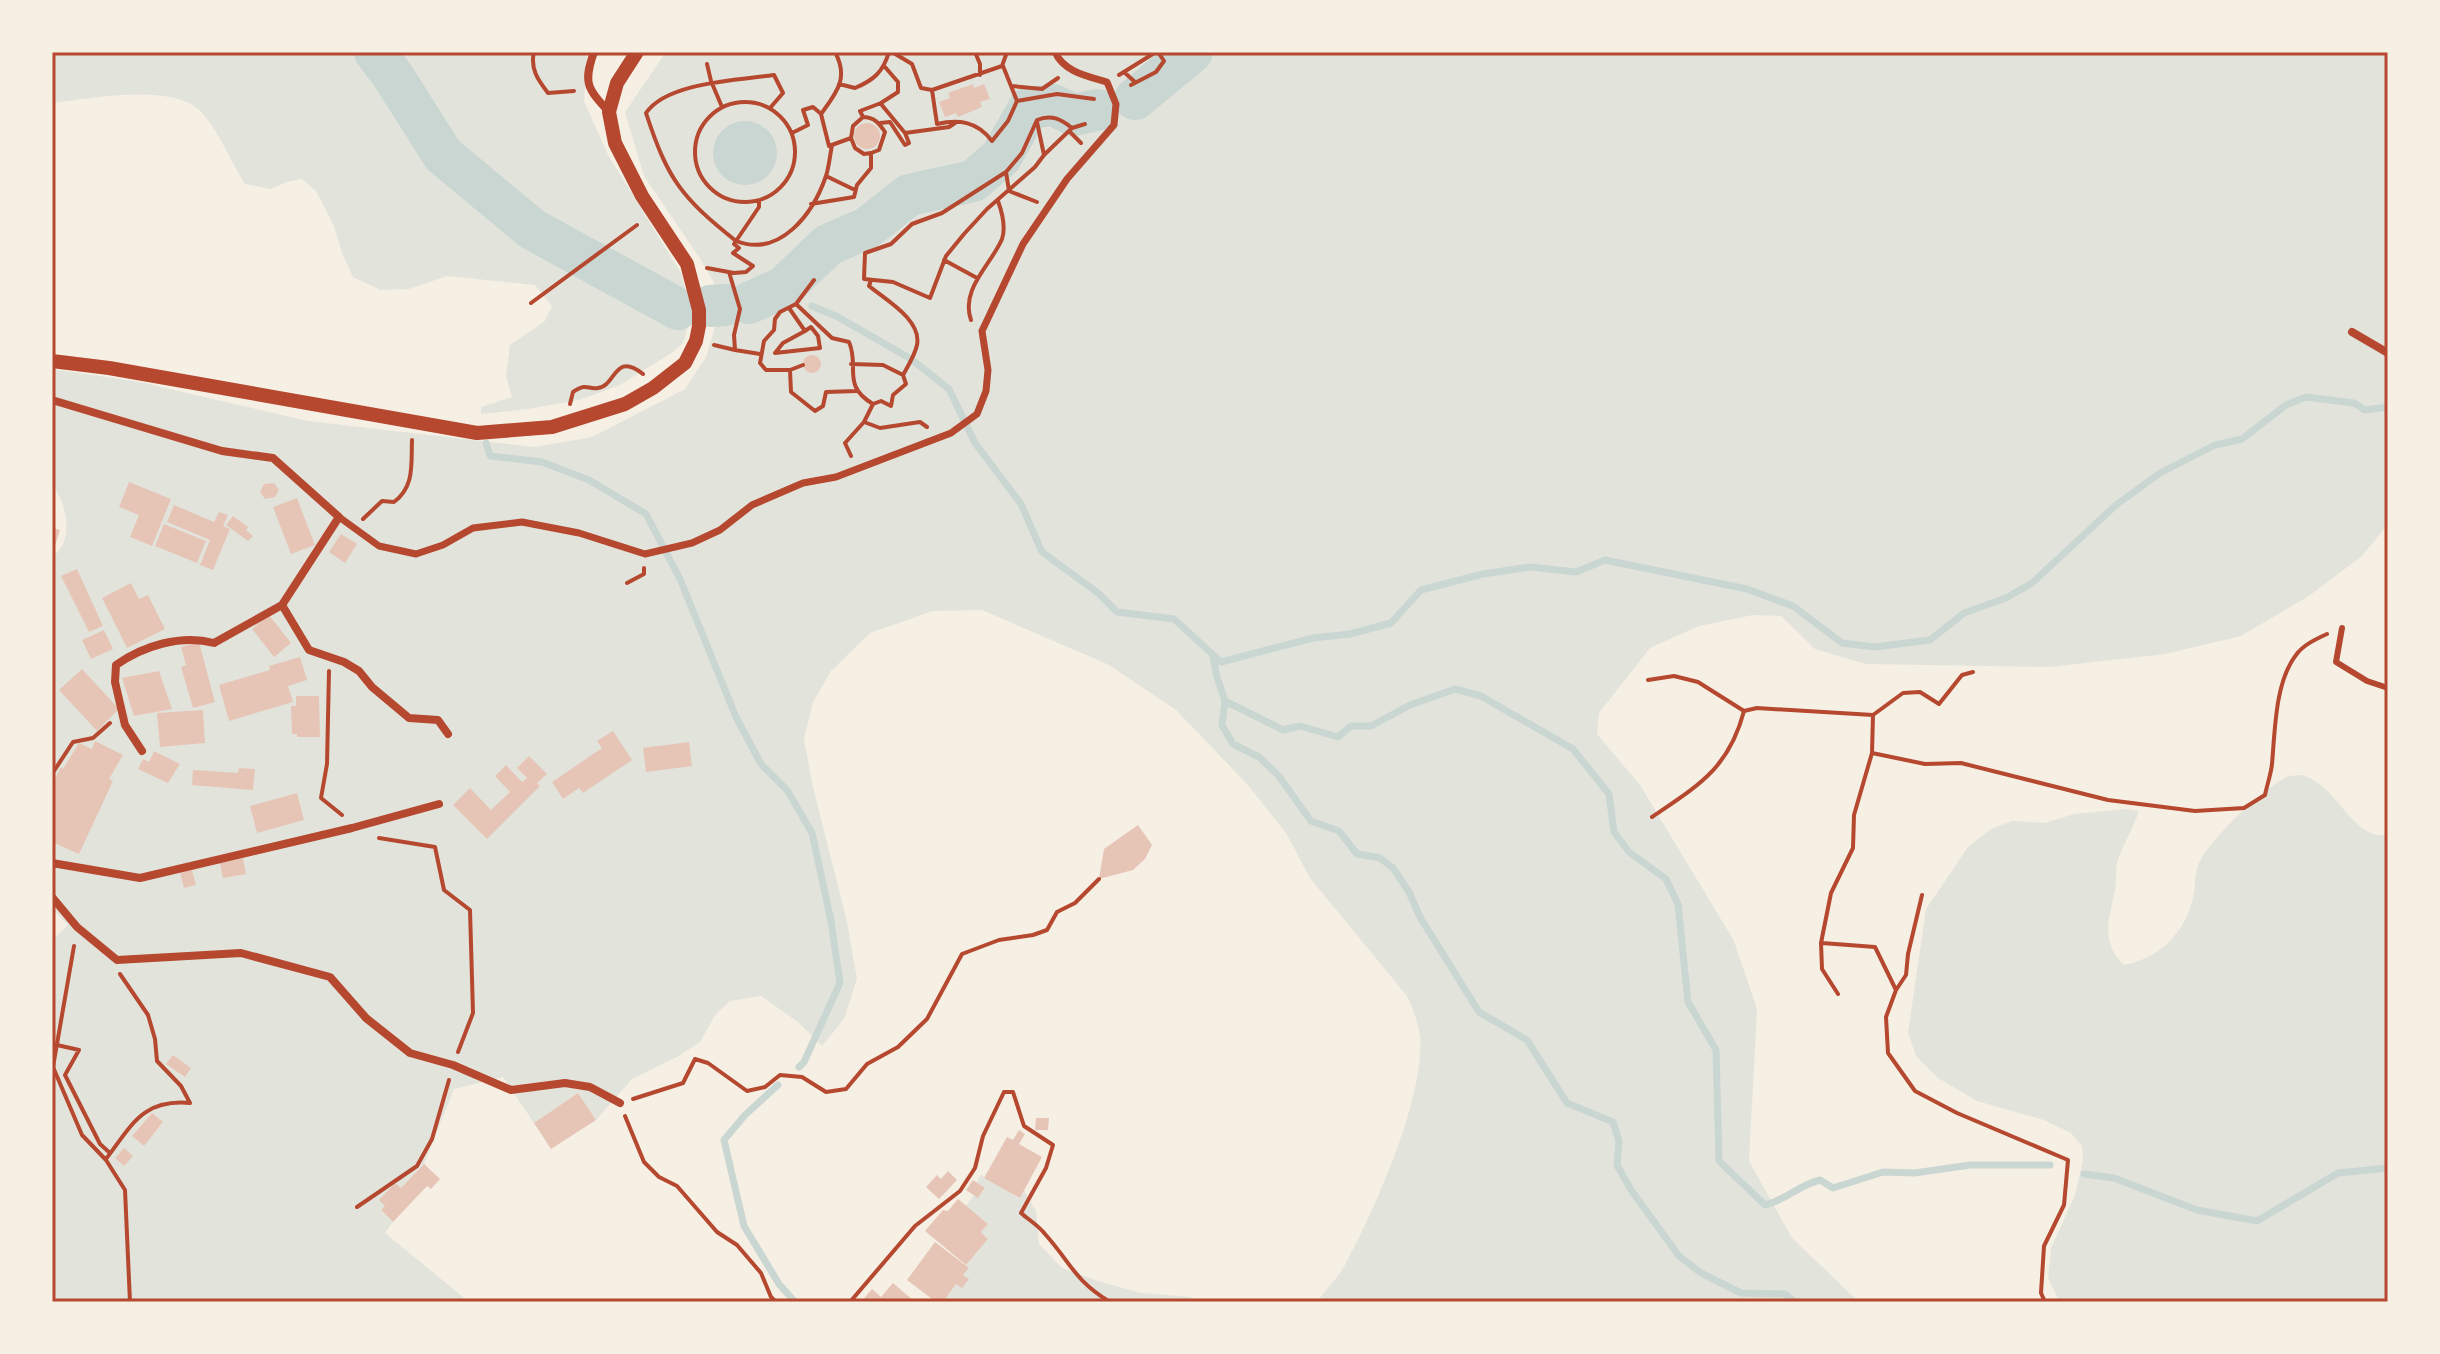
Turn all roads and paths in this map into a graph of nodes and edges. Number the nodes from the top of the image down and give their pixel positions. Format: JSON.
{"nodes":[{"id":1,"x":534,"y":52,"type":"edge"},
{"id":2,"x":594,"y":52,"type":"edge"},
{"id":3,"x":637,"y":52,"type":"edge"},
{"id":4,"x":835,"y":52,"type":"edge"},
{"id":5,"x":890,"y":52,"type":"edge"},
{"id":6,"x":975,"y":52,"type":"edge"},
{"id":7,"x":1007,"y":52,"type":"edge"},
{"id":8,"x":1055,"y":52,"type":"edge"},
{"id":9,"x":1157,"y":52,"type":"edge"},
{"id":10,"x":707,"y":64,"type":"dead end"},
{"id":11,"x":1002,"y":66,"type":"junction"},
{"id":12,"x":885,"y":67,"type":"junction"},
{"id":13,"x":1069,"y":70,"type":"junction"},
{"id":14,"x":1124,"y":72,"type":"junction"},
{"id":15,"x":980,"y":75,"type":"junction"},
{"id":16,"x":711,"y":81,"type":"junction"},
{"id":17,"x":1107,"y":82,"type":"junction"},
{"id":18,"x":839,"y":84,"type":"junction"},
{"id":19,"x":1012,"y":86,"type":"junction"},
{"id":20,"x":589,"y":90,"type":"junction"},
{"id":21,"x":932,"y":90,"type":"junction"},
{"id":22,"x":1094,"y":99,"type":"dead end"},
{"id":23,"x":1017,"y":101,"type":"junction"},
{"id":24,"x":881,"y":103,"type":"junction"},
{"id":25,"x":722,"y":107,"type":"junction"},
{"id":26,"x":770,"y":108,"type":"junction"},
{"id":27,"x":609,"y":112,"type":"junction"},
{"id":28,"x":821,"y":114,"type":"junction"},
{"id":29,"x":863,"y":117,"type":"junction"},
{"id":30,"x":1037,"y":120,"type":"junction"},
{"id":31,"x":880,"y":123,"type":"junction"},
{"id":32,"x":955,"y":123,"type":"junction"},
{"id":33,"x":1085,"y":124,"type":"dead end"},
{"id":34,"x":1072,"y":128,"type":"junction"},
{"id":35,"x":792,"y":133,"type":"junction"},
{"id":36,"x":905,"y":133,"type":"junction"},
{"id":37,"x":851,"y":138,"type":"junction"},
{"id":38,"x":832,"y":145,"type":"junction"},
{"id":39,"x":871,"y":153,"type":"junction"},
{"id":40,"x":1044,"y":155,"type":"junction"},
{"id":41,"x":1006,"y":172,"type":"junction"},
{"id":42,"x":826,"y":176,"type":"junction"},
{"id":43,"x":855,"y":190,"type":"junction"},
{"id":44,"x":1009,"y":191,"type":"junction"},
{"id":45,"x":759,"y":201,"type":"junction"},
{"id":46,"x":998,"y":201,"type":"junction"},
{"id":47,"x":811,"y":204,"type":"junction"},
{"id":48,"x":1047,"y":206,"type":"junction"},
{"id":49,"x":637,"y":225,"type":"dead end"},
{"id":50,"x":736,"y":241,"type":"junction"},
{"id":51,"x":944,"y":260,"type":"junction"},
{"id":52,"x":687,"y":264,"type":"junction"},
{"id":53,"x":729,"y":272,"type":"junction"},
{"id":54,"x":977,"y":278,"type":"junction"},
{"id":55,"x":814,"y":280,"type":"dead end"},
{"id":56,"x":871,"y":280,"type":"junction"},
{"id":57,"x":969,"y":302,"type":"dead end"},
{"id":58,"x":531,"y":303,"type":"dead end"},
{"id":59,"x":796,"y":304,"type":"junction"},
{"id":60,"x":789,"y":308,"type":"junction"},
{"id":61,"x":805,"y":331,"type":"junction"},
{"id":62,"x":826,"y":332,"type":"junction"},
{"id":63,"x":2352,"y":332,"type":"dead end"},
{"id":64,"x":818,"y":336,"type":"junction"},
{"id":65,"x":696,"y":341,"type":"junction"},
{"id":66,"x":735,"y":350,"type":"junction"},
{"id":67,"x":2388,"y":353,"type":"edge"},
{"id":68,"x":760,"y":354,"type":"junction"},
{"id":69,"x":52,"y":361,"type":"edge"},
{"id":70,"x":851,"y":364,"type":"junction"},
{"id":71,"x":803,"y":365,"type":"dead end"},
{"id":72,"x":790,"y":370,"type":"junction"},
{"id":73,"x":903,"y":375,"type":"junction"},
{"id":74,"x":653,"y":388,"type":"junction"},
{"id":75,"x":857,"y":391,"type":"junction"},
{"id":76,"x":52,"y":400,"type":"edge"},
{"id":77,"x":873,"y":404,"type":"junction"},
{"id":78,"x":413,"y":422,"type":"junction"},
{"id":79,"x":571,"y":422,"type":"junction"},
{"id":80,"x":864,"y":422,"type":"junction"},
{"id":81,"x":941,"y":436,"type":"junction"},
{"id":82,"x":856,"y":469,"type":"junction"},
{"id":83,"x":339,"y":517,"type":"junction"},
{"id":84,"x":354,"y":527,"type":"junction"},
{"id":85,"x":645,"y":554,"type":"junction"},
{"id":86,"x":627,"y":583,"type":"dead end"},
{"id":87,"x":282,"y":605,"type":"junction"},
{"id":88,"x":2342,"y":628,"type":"joint"},
{"id":89,"x":328,"y":656,"type":"junction"},
{"id":90,"x":1973,"y":672,"type":"dead end"},
{"id":91,"x":1648,"y":680,"type":"dead end"},
{"id":92,"x":2388,"y":688,"type":"edge"},
{"id":93,"x":123,"y":710,"type":"junction"},
{"id":94,"x":1744,"y":711,"type":"junction"},
{"id":95,"x":1873,"y":715,"type":"junction"},
{"id":96,"x":448,"y":734,"type":"dead end"},
{"id":97,"x":142,"y":751,"type":"dead end"},
{"id":98,"x":1872,"y":753,"type":"junction"},
{"id":99,"x":52,"y":774,"type":"edge"},
{"id":100,"x":439,"y":804,"type":"dead end"},
{"id":101,"x":1652,"y":817,"type":"dead end"},
{"id":102,"x":352,"y":828,"type":"junction"},
{"id":103,"x":52,"y":863,"type":"edge"},
{"id":104,"x":1099,"y":879,"type":"dead end"},
{"id":105,"x":1922,"y":895,"type":"dead end"},
{"id":106,"x":52,"y":897,"type":"edge"},
{"id":107,"x":77,"y":927,"type":"junction"},
{"id":108,"x":1821,"y":943,"type":"junction"},
{"id":109,"x":117,"y":960,"type":"junction"},
{"id":110,"x":1896,"y":990,"type":"junction"},
{"id":111,"x":1838,"y":994,"type":"dead end"},
{"id":112,"x":57,"y":1045,"type":"junction"},
{"id":113,"x":453,"y":1065,"type":"junction"},
{"id":114,"x":52,"y":1067,"type":"edge"},
{"id":115,"x":620,"y":1103,"type":"junction"},
{"id":116,"x":110,"y":1154,"type":"junction"},
{"id":117,"x":106,"y":1160,"type":"junction"},
{"id":118,"x":357,"y":1207,"type":"dead end"},
{"id":119,"x":130,"y":1302,"type":"edge"},
{"id":120,"x":776,"y":1302,"type":"edge"},
{"id":121,"x":850,"y":1302,"type":"edge"},
{"id":122,"x":1110,"y":1302,"type":"edge"},
{"id":123,"x":2045,"y":1302,"type":"edge"}],
"edges":[{"from":1,"to":20,"type":"path"},
{"from":2,"to":20,"type":"street"},
{"from":3,"to":27,"type":"street"},
{"from":4,"to":18,"type":"path"},
{"from":5,"to":12,"type":"path"},
{"from":5,"to":21,"type":"path"},
{"from":6,"to":15,"type":"path"},
{"from":7,"to":11,"type":"path"},
{"from":8,"to":13,"type":"street"},
{"from":9,"to":14,"type":"path"},
{"from":9,"to":14,"type":"path"},
{"from":10,"to":16,"type":"path"},
{"from":11,"to":15,"type":"path"},
{"from":11,"to":19,"type":"path"},
{"from":12,"to":18,"type":"path"},
{"from":12,"to":24,"type":"path"},
{"from":13,"to":17,"type":"street"},
{"from":13,"to":19,"type":"path"},
{"from":14,"to":17,"type":"path"},
{"from":15,"to":21,"type":"path"},
{"from":16,"to":25,"type":"path"},
{"from":16,"to":26,"type":"path"},
{"from":16,"to":50,"type":"path"},
{"from":17,"to":48,"type":"street"},
{"from":18,"to":28,"type":"path"},
{"from":19,"to":23,"type":"path"},
{"from":20,"to":27,"type":"street"},
{"from":21,"to":32,"type":"path"},
{"from":22,"to":23,"type":"path"},
{"from":23,"to":32,"type":"path"},
{"from":24,"to":29,"type":"path"},
{"from":24,"to":36,"type":"path"},
{"from":25,"to":26,"type":"path"},
{"from":25,"to":45,"type":"path"},
{"from":26,"to":35,"type":"path"},
{"from":27,"to":52,"type":"street"},
{"from":28,"to":35,"type":"path"},
{"from":28,"to":38,"type":"path"},
{"from":29,"to":31,"type":"path"},
{"from":29,"to":37,"type":"path"},
{"from":30,"to":34,"type":"path"},
{"from":30,"to":40,"type":"path"},
{"from":30,"to":41,"type":"path"},
{"from":31,"to":36,"type":"path"},
{"from":31,"to":39,"type":"path"},
{"from":32,"to":36,"type":"path"},
{"from":33,"to":34,"type":"path"},
{"from":34,"to":40,"type":"path"},
{"from":35,"to":45,"type":"path"},
{"from":37,"to":38,"type":"path"},
{"from":37,"to":39,"type":"path"},
{"from":38,"to":42,"type":"path"},
{"from":39,"to":43,"type":"path"},
{"from":40,"to":44,"type":"path"},
{"from":41,"to":44,"type":"path"},
{"from":41,"to":56,"type":"path"},
{"from":42,"to":43,"type":"path"},
{"from":42,"to":47,"type":"path"},
{"from":43,"to":47,"type":"path"},
{"from":44,"to":46,"type":"path"},
{"from":44,"to":48,"type":"path"},
{"from":45,"to":50,"type":"path"},
{"from":46,"to":51,"type":"path"},
{"from":46,"to":54,"type":"path"},
{"from":47,"to":50,"type":"path"},
{"from":48,"to":81,"type":"street"},
{"from":49,"to":58,"type":"path"},
{"from":50,"to":53,"type":"path"},
{"from":51,"to":54,"type":"path"},
{"from":51,"to":56,"type":"path"},
{"from":52,"to":53,"type":"path"},
{"from":52,"to":65,"type":"street"},
{"from":53,"to":66,"type":"path"},
{"from":54,"to":57,"type":"path"},
{"from":55,"to":59,"type":"path"},
{"from":56,"to":73,"type":"path"},
{"from":59,"to":60,"type":"path"},
{"from":59,"to":62,"type":"path"},
{"from":60,"to":61,"type":"path"},
{"from":60,"to":68,"type":"path"},
{"from":61,"to":64,"type":"path"},
{"from":61,"to":64,"type":"path"},
{"from":62,"to":64,"type":"path"},
{"from":62,"to":70,"type":"path"},
{"from":63,"to":67,"type":"street"},
{"from":65,"to":66,"type":"path"},
{"from":65,"to":74,"type":"street"},
{"from":66,"to":68,"type":"path"},
{"from":68,"to":72,"type":"path"},
{"from":69,"to":78,"type":"street"},
{"from":70,"to":73,"type":"path"},
{"from":70,"to":75,"type":"path"},
{"from":71,"to":72,"type":"path"},
{"from":72,"to":75,"type":"path"},
{"from":73,"to":77,"type":"path"},
{"from":74,"to":79,"type":"street"},
{"from":74,"to":79,"type":"path"},
{"from":75,"to":77,"type":"path"},
{"from":76,"to":83,"type":"street"},
{"from":77,"to":80,"type":"path"},
{"from":78,"to":79,"type":"street"},
{"from":78,"to":84,"type":"path"},
{"from":80,"to":81,"type":"path"},
{"from":80,"to":82,"type":"path"},
{"from":81,"to":82,"type":"street"},
{"from":82,"to":85,"type":"street"},
{"from":83,"to":84,"type":"street"},
{"from":83,"to":87,"type":"street"},
{"from":84,"to":85,"type":"street"},
{"from":85,"to":86,"type":"path"},
{"from":87,"to":89,"type":"street"},
{"from":87,"to":93,"type":"street"},
{"from":88,"to":92,"type":"lane"},
{"from":88,"to":98,"type":"path"},
{"from":89,"to":96,"type":"street"},
{"from":89,"to":102,"type":"path"},
{"from":90,"to":95,"type":"path"},
{"from":91,"to":94,"type":"path"},
{"from":93,"to":97,"type":"street"},
{"from":93,"to":99,"type":"path"},
{"from":94,"to":95,"type":"path"},
{"from":94,"to":101,"type":"path"},
{"from":95,"to":98,"type":"path"},
{"from":98,"to":108,"type":"path"},
{"from":100,"to":102,"type":"street"},
{"from":102,"to":103,"type":"street"},
{"from":102,"to":113,"type":"path"},
{"from":104,"to":115,"type":"path"},
{"from":105,"to":110,"type":"path"},
{"from":106,"to":107,"type":"street"},
{"from":107,"to":109,"type":"street"},
{"from":107,"to":112,"type":"path"},
{"from":108,"to":110,"type":"path"},
{"from":108,"to":111,"type":"path"},
{"from":109,"to":113,"type":"street"},
{"from":109,"to":116,"type":"path"},
{"from":110,"to":123,"type":"path"},
{"from":112,"to":114,"type":"path"},
{"from":112,"to":116,"type":"path"},
{"from":113,"to":115,"type":"street"},
{"from":113,"to":118,"type":"path"},
{"from":114,"to":117,"type":"path"},
{"from":115,"to":120,"type":"path"},
{"from":116,"to":117,"type":"path"},
{"from":117,"to":119,"type":"path"},
{"from":121,"to":122,"type":"path"}]}
